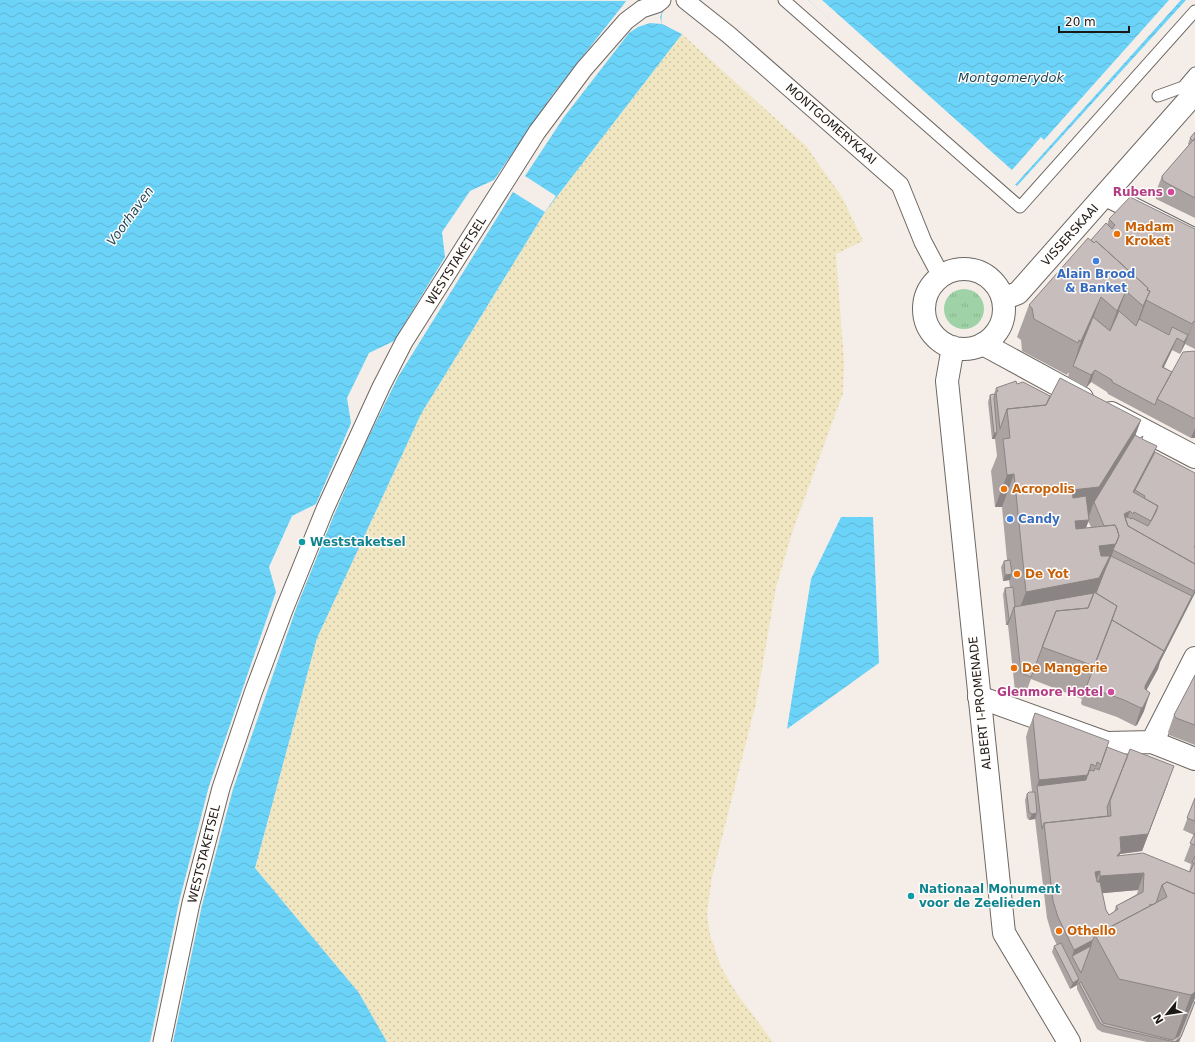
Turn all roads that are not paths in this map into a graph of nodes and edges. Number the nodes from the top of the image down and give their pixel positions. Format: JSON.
{"nodes":[{"id":1,"x":662,"y":0,"type":"edge"},
{"id":2,"x":784,"y":0,"type":"edge"},
{"id":3,"x":692,"y":2,"type":"edge"},
{"id":4,"x":1195,"y":11,"type":"edge"},
{"id":5,"x":1195,"y":73,"type":"edge"},
{"id":6,"x":1195,"y":93,"type":"edge"},
{"id":7,"x":1158,"y":96,"type":"dead end"},
{"id":8,"x":1106,"y":195,"type":"junction"},
{"id":9,"x":1195,"y":240,"type":"edge"},
{"id":10,"x":941,"y":276,"type":"junction"},
{"id":11,"x":1003,"y":299,"type":"junction"},
{"id":12,"x":983,"y":344,"type":"junction"},
{"id":13,"x":953,"y":347,"type":"junction"},
{"id":14,"x":1195,"y":457,"type":"edge"},
{"id":15,"x":1195,"y":658,"type":"edge"},
{"id":16,"x":980,"y":697,"type":"junction"},
{"id":17,"x":1152,"y":742,"type":"junction"},
{"id":18,"x":1195,"y":759,"type":"edge"},
{"id":19,"x":162,"y":1042,"type":"edge"},
{"id":20,"x":1069,"y":1042,"type":"edge"}],
"edges":[{"from":1,"to":19,"type":"street","name":"WESTSTAKETSEL"},
{"from":2,"to":4,"type":"lane"},
{"from":3,"to":10,"type":"street","name":"MONTGOMERYKAAI"},
{"from":5,"to":7,"type":"lane"},
{"from":6,"to":8,"type":"street","name":"VISSERSKAAI"},
{"from":8,"to":9,"type":"street"},
{"from":8,"to":11,"type":"street","name":"VISSERSKAAI"},
{"from":10,"to":11,"type":"street"},
{"from":10,"to":13,"type":"street"},
{"from":11,"to":12,"type":"street"},
{"from":12,"to":13,"type":"street"},
{"from":12,"to":14,"type":"street"},
{"from":13,"to":16,"type":"street","name":"ALBERT I-PROMENADE"},
{"from":15,"to":17,"type":"street"},
{"from":16,"to":17,"type":"street"},
{"from":16,"to":20,"type":"street","name":"ALBERT I-PROMENADE"},
{"from":17,"to":18,"type":"street"}]}
